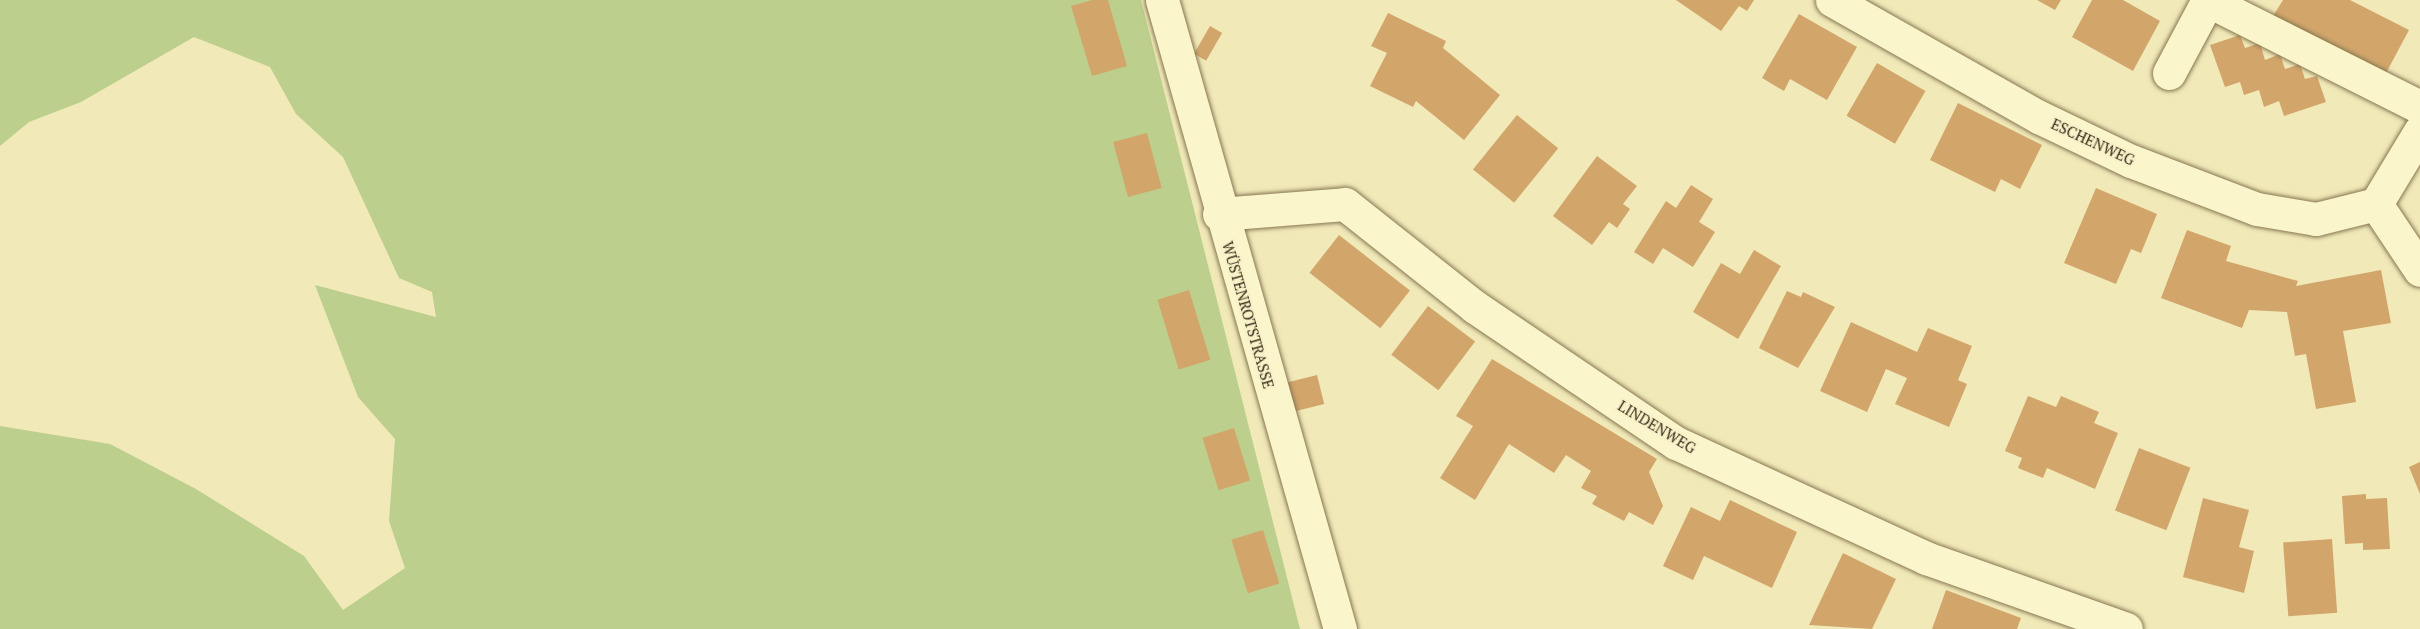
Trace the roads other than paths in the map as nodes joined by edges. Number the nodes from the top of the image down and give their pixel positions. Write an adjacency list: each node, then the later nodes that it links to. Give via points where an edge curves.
1 (1162, 0): 8 (street, WÜSTENROTSTRASSE)
2 (1832, 0): 7 (street, ESCHENWEG, via 2039,117 2131,161 2257,209 2316,219)
3 (2208, 1): 4 (street); 5 (street, via 2370,86)
4 (2169, 73)
5 (2420, 107)
6 (2420, 131): 7 (street)
7 (2376, 204): 9 (street)
8 (1219, 214): 10 (street, WÜSTENROTSTRASSE); 11 (street, LINDENWEG, via 1345,204 1475,308 1676,442 1926,558)
9 (2420, 270)
10 (1340, 629)
11 (2126, 629)

